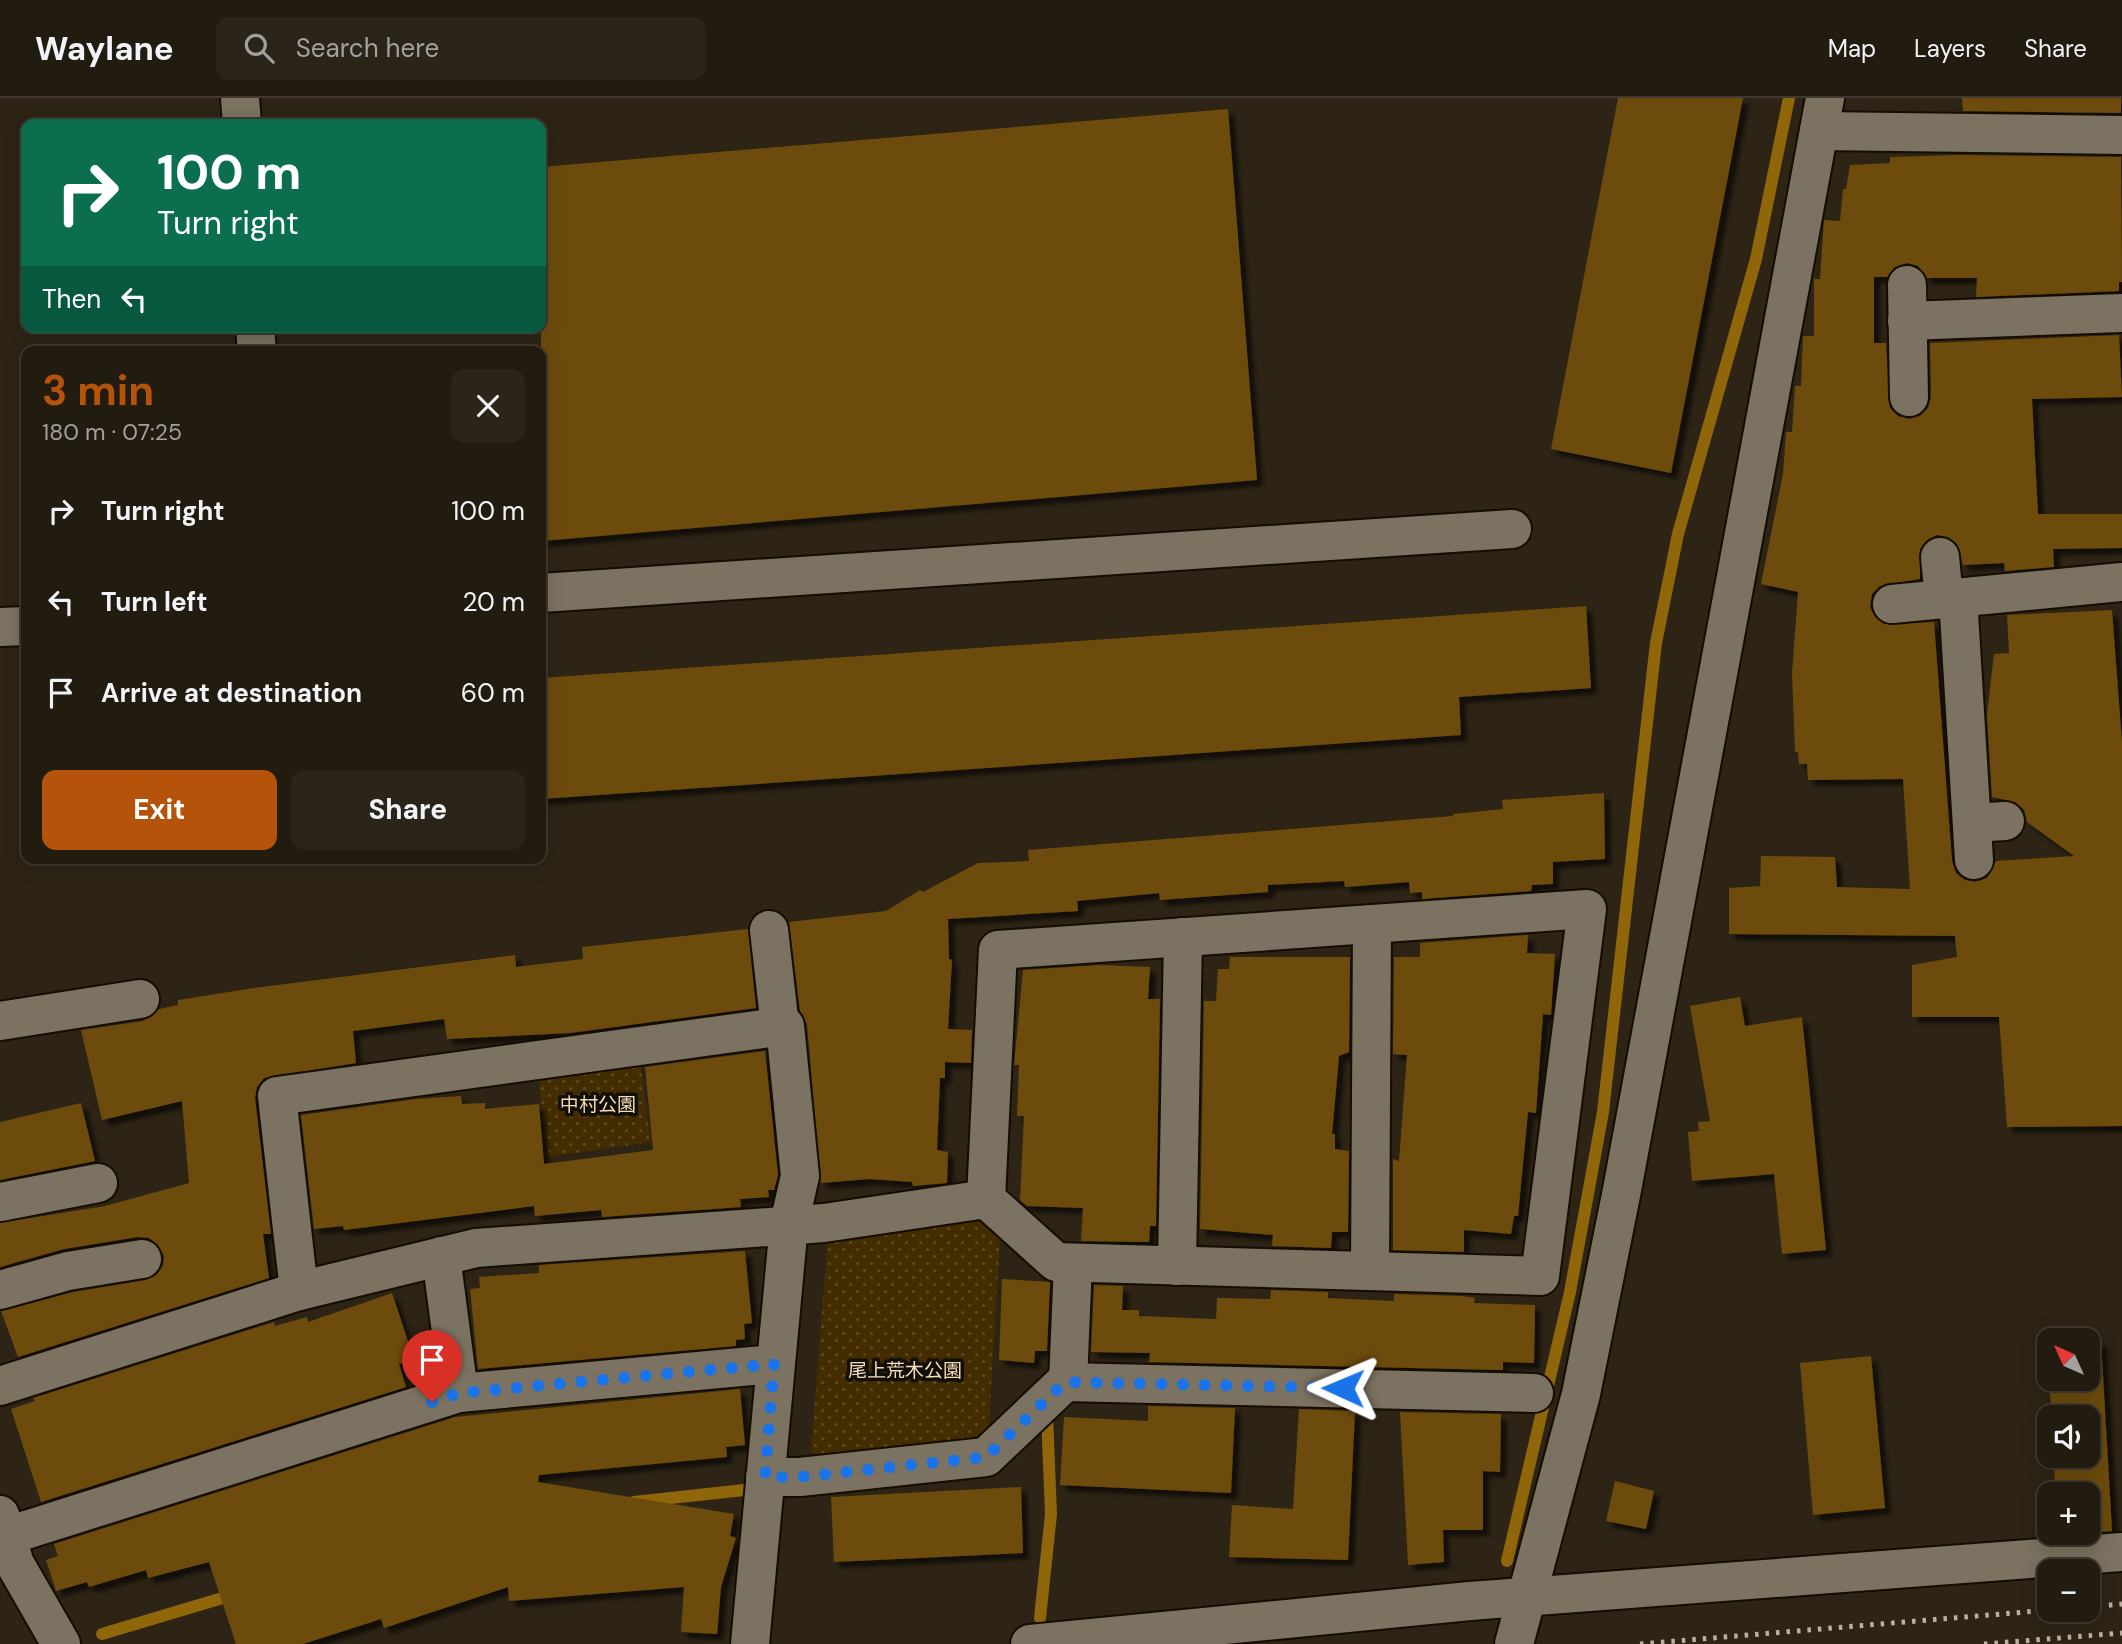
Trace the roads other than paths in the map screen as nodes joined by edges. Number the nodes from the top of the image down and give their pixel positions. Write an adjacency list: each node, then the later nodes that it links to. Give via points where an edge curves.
1 (240, 98): 3 (street)
2 (1822, 115): 4 (street); 41 (street, via 1622,1190 1581,1394)
3 (242, 119)
4 (2122, 135)
5 (2122, 313): 6 (street, via 1907,303)
6 (1909, 397)
7 (1512, 529): 10 (street)
8 (1940, 557): 11 (street)
9 (2122, 582): 11 (street)
10 (546, 593)
11 (1951, 598): 12 (street); 15 (street, via 1989,822)
12 (1892, 604)
13 (21, 626): 14 (street)
14 (0, 627)
15 (1974, 860)
16 (1372, 924): 18 (street); 30 (street); 30 (street, via 1587,909 1540,1276)
17 (769, 930): 21 (street)
18 (1182, 937): 23 (street, via 998,950); 29 (street)
19 (140, 999): 20 (street)
20 (0, 1021)
21 (780, 1027): 25 (street, via 785,1026 800,1176); 32 (street, via 277,1096)
22 (98, 1183): 24 (street)
23 (985, 1199): 25 (street); 28 (street, via 1056,1262)
24 (0, 1202)
25 (789, 1224): 26 (street, via 476,1248); 33 (street)
26 (441, 1256): 32 (street); 36 (street)
27 (142, 1259): 31 (street, via 68,1271)
28 (1073, 1263): 29 (street); 34 (street)
29 (1177, 1266): 30 (street)
30 (1370, 1271)
31 (0, 1290)
32 (299, 1291): 35 (street)
33 (774, 1364): 36 (street); 38 (street)
34 (1069, 1382): 37 (street); 38 (street, via 986,1457)
35 (0, 1385)
36 (459, 1393): 39 (street)
37 (1534, 1393)
38 (765, 1477): 43 (street)
39 (3, 1526): 42 (street, via 15,1564)
40 (2122, 1552): 41 (street)
41 (1529, 1596): 44 (street); 45 (street)
42 (61, 1644)
43 (750, 1644)
44 (1030, 1644)
45 (1514, 1644)

